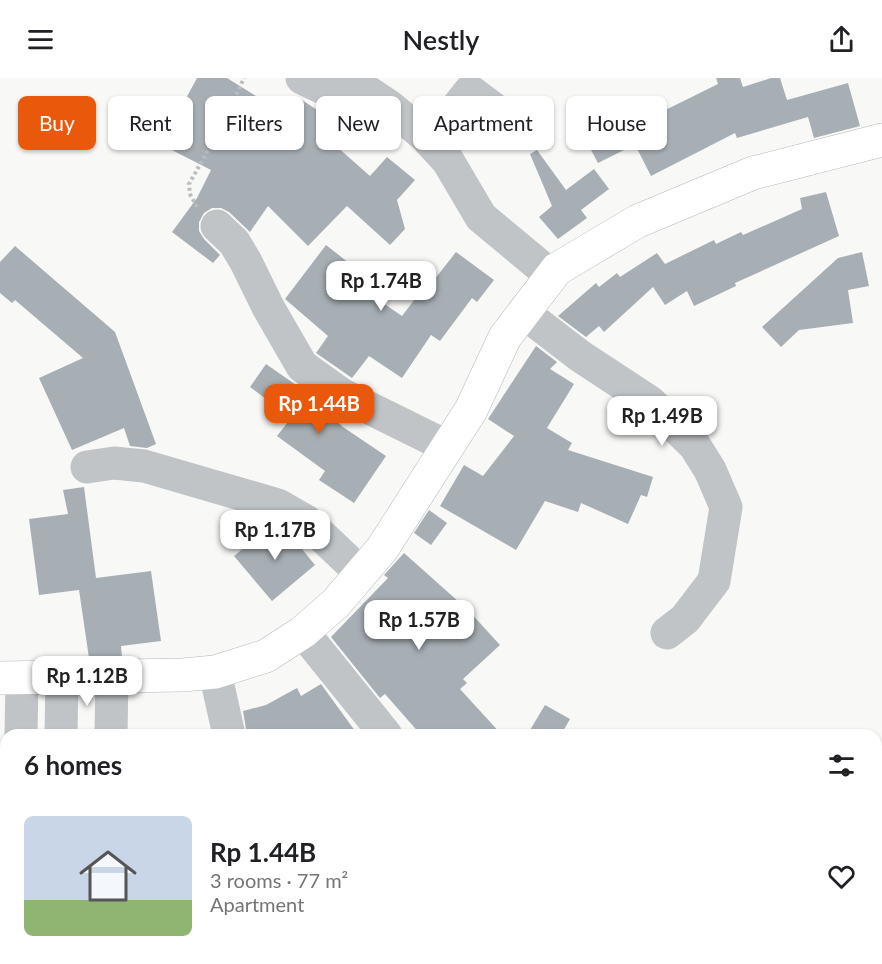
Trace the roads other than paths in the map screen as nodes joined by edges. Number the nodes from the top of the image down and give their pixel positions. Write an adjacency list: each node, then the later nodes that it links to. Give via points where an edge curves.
1 (302, 78): 4 (street, via 325,89 362,88)
2 (464, 84): 3 (street)
3 (479, 96)
4 (413, 127)
5 (882, 140): 8 (highway, via 743,178 638,221 557,269)
6 (438, 150): 8 (street, via 460,177 481,216)
7 (217, 226): 10 (street, via 234,242 302,366 341,394)
8 (552, 276): 9 (highway)
9 (524, 313): 10 (highway, via 505,337 471,410); 14 (street, via 650,402 695,446 710,470 726,507 714,581 684,619)
10 (448, 447): 12 (highway)
11 (87, 467): 12 (street, via 114,463 144,466 278,505 306,521)
12 (362, 573): 13 (highway)
13 (303, 632): 15 (highway, via 266,656); 23 (street)
14 (667, 633)
15 (215, 672): 18 (highway); 22 (street)
16 (11, 678): 17 (highway); 19 (street)
17 (62, 678): 18 (highway); 20 (street)
18 (112, 678): 21 (street)
19 (14, 729)
20 (61, 729)
21 (111, 729)
22 (228, 729)
23 (381, 729)

